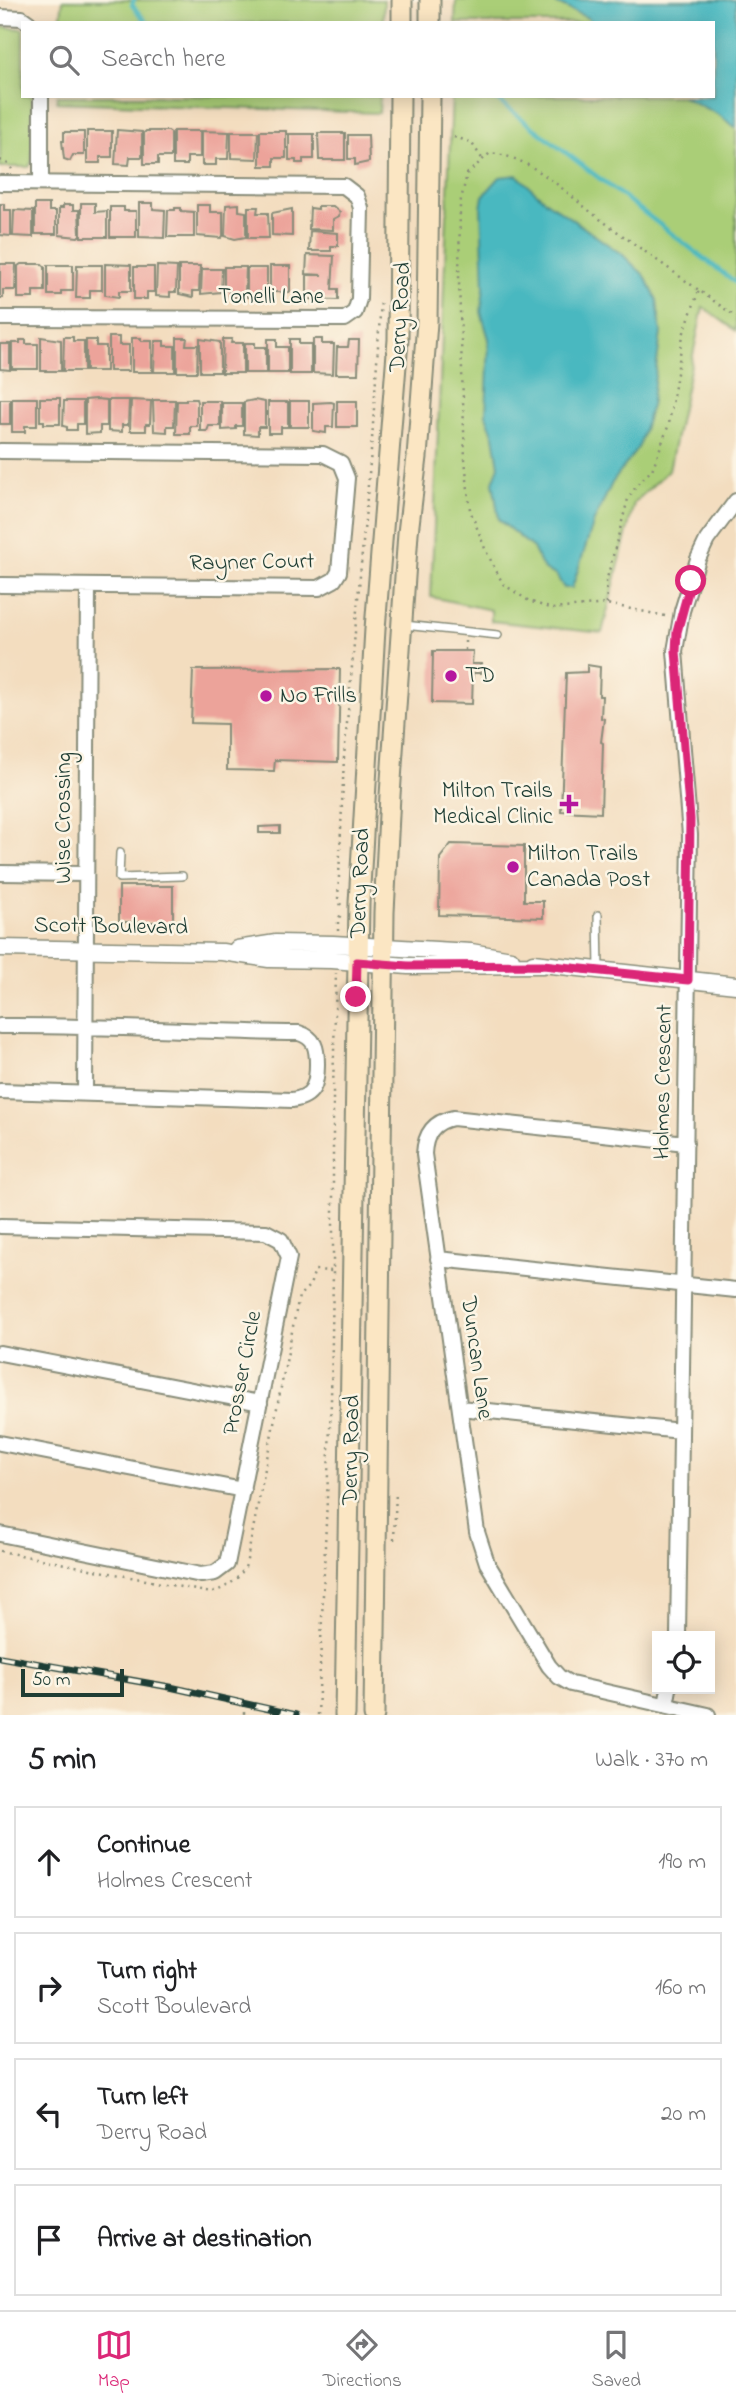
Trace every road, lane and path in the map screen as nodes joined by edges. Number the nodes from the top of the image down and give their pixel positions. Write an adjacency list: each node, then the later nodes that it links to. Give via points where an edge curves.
1 (402, 0): 5 (main road)
2 (430, 0): 6 (main road)
3 (0, 17): 4 (street)
4 (26, 21)
5 (402, 21)
6 (430, 21)
7 (41, 98): 15 (street)
8 (400, 98): 36 (main road, Derry Road, via 398,340 375,629)
9 (430, 98): 26 (main road, Derry Road, via 427,322)
10 (454, 137): 12 (path, via 471,142)
11 (0, 160): 13 (path)
12 (483, 160): 16 (path, via 490,153 510,155 534,169); 24 (path, via 467,174 460,204 459,282 470,510 503,584 552,609)
13 (12, 169)
14 (0, 183): 15 (street, Tonelli Lane)
15 (41, 183): 19 (street, Tonelli Lane, via 344,186 357,196 361,208 357,306 350,317 341,320)
16 (699, 290): 18 (path); 24 (path, via 682,335 669,424 652,470 628,499 606,582)
17 (381, 295): 33 (path, via 345,744 338,900 344,909)
18 (736, 317)
19 (0, 318)
20 (0, 451): 23 (street, Rayner Court, via 323,454 334,457 345,470 339,572 328,585)
21 (736, 502): 39 (street, Holmes Crescent, via 698,559 677,632 690,819)
22 (0, 585): 23 (street, Rayner Court)
23 (88, 586): 30 (street, Wise Crossing)
24 (607, 604): 25 (path)
25 (665, 616)
26 (402, 625): 27 (lane); 37 (main road, Derry Road)
27 (498, 635)
28 (120, 853): 31 (lane, via 119,878)
29 (0, 873): 30 (street)
30 (86, 873): 35 (street, Wise Crossing)
31 (182, 876)
32 (598, 915): 38 (lane)
33 (338, 920)
34 (0, 948): 35 (street, Scott Boulevard)
35 (86, 949): 36 (street, Scott Boulevard, via 222,952 276,943); 42 (street, Wise Crossing)
36 (357, 954): 37 (street, Scott Boulevard); 64 (main road, Derry Road)
37 (383, 956): 38 (street, Scott Boulevard, via 480,967 543,965); 65 (main road, Derry Road)
38 (599, 970): 39 (street, Scott Boulevard)
39 (688, 980): 40 (street, Scott Boulevard); 46 (street, Holmes Crescent)
40 (736, 985)
41 (336, 986): 50 (path)
42 (86, 1025): 43 (street); 45 (street, Wise Crossing); 45 (street, via 299,1033 310,1038 317,1051 317,1083 307,1096 292,1100)
43 (0, 1026)
44 (0, 1091): 45 (street)
45 (85, 1093)
46 (685, 1143): 48 (street, Duncan Lane, via 466,1118 444,1120 429,1131 424,1154); 51 (street, Holmes Crescent)
47 (0, 1226): 54 (street, Prosser Circle, via 275,1235 289,1256)
48 (438, 1259): 51 (street); 55 (street, Duncan Lane)
49 (316, 1270): 50 (path)
50 (333, 1271): 63 (path)
51 (684, 1285): 52 (street); 56 (street, Holmes Crescent)
52 (736, 1290)
53 (0, 1353): 54 (street)
54 (260, 1403): 58 (street, Prosser Circle)
55 (460, 1408): 56 (street); 62 (street, Duncan Lane, via 483,1554 552,1669 571,1684)
56 (681, 1431): 60 (street, Holmes Crescent)
57 (0, 1443): 58 (street)
58 (243, 1490): 59 (street, Prosser Circle, via 230,1558 208,1575)
59 (0, 1534)
60 (678, 1631)
61 (668, 1694): 62 (street)
62 (666, 1706): 66 (street, Duncan Lane)
63 (318, 1715)
64 (345, 1715)
65 (374, 1715)
66 (708, 1715)

